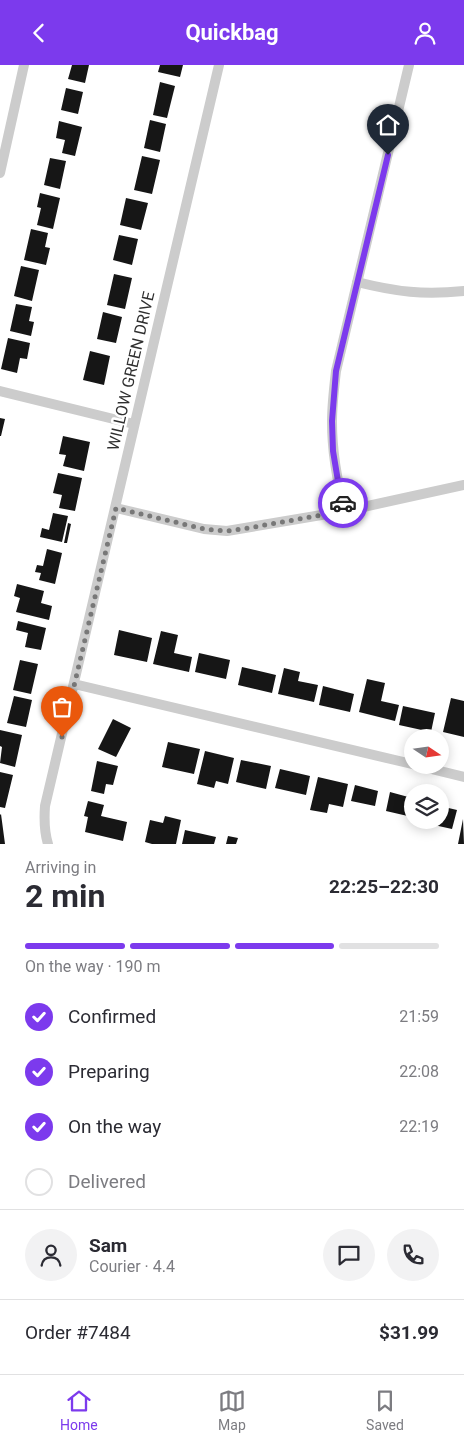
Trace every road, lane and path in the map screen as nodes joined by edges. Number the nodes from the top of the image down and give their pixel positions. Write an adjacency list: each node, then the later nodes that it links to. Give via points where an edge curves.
1 (24, 65): 4 (street)
2 (218, 65): 8 (street, WILLOW GREEN DRIVE)
3 (410, 65): 5 (street)
4 (0, 173)
5 (358, 282): 6 (street, via 414,293); 11 (street, via 336,371 332,415 333,451)
6 (464, 291)
7 (0, 391): 8 (street)
8 (134, 423): 10 (street, WILLOW GREEN DRIVE)
9 (464, 485): 11 (street)
10 (116, 508): 11 (street, via 204,529 227,531); 12 (street, WILLOW GREEN DRIVE)
11 (345, 511)
12 (74, 685): 13 (street); 16 (street, WILLOW GREEN DRIVE, via 45,806)
13 (404, 763)
14 (449, 773): 15 (street)
15 (464, 777)
16 (48, 844)

